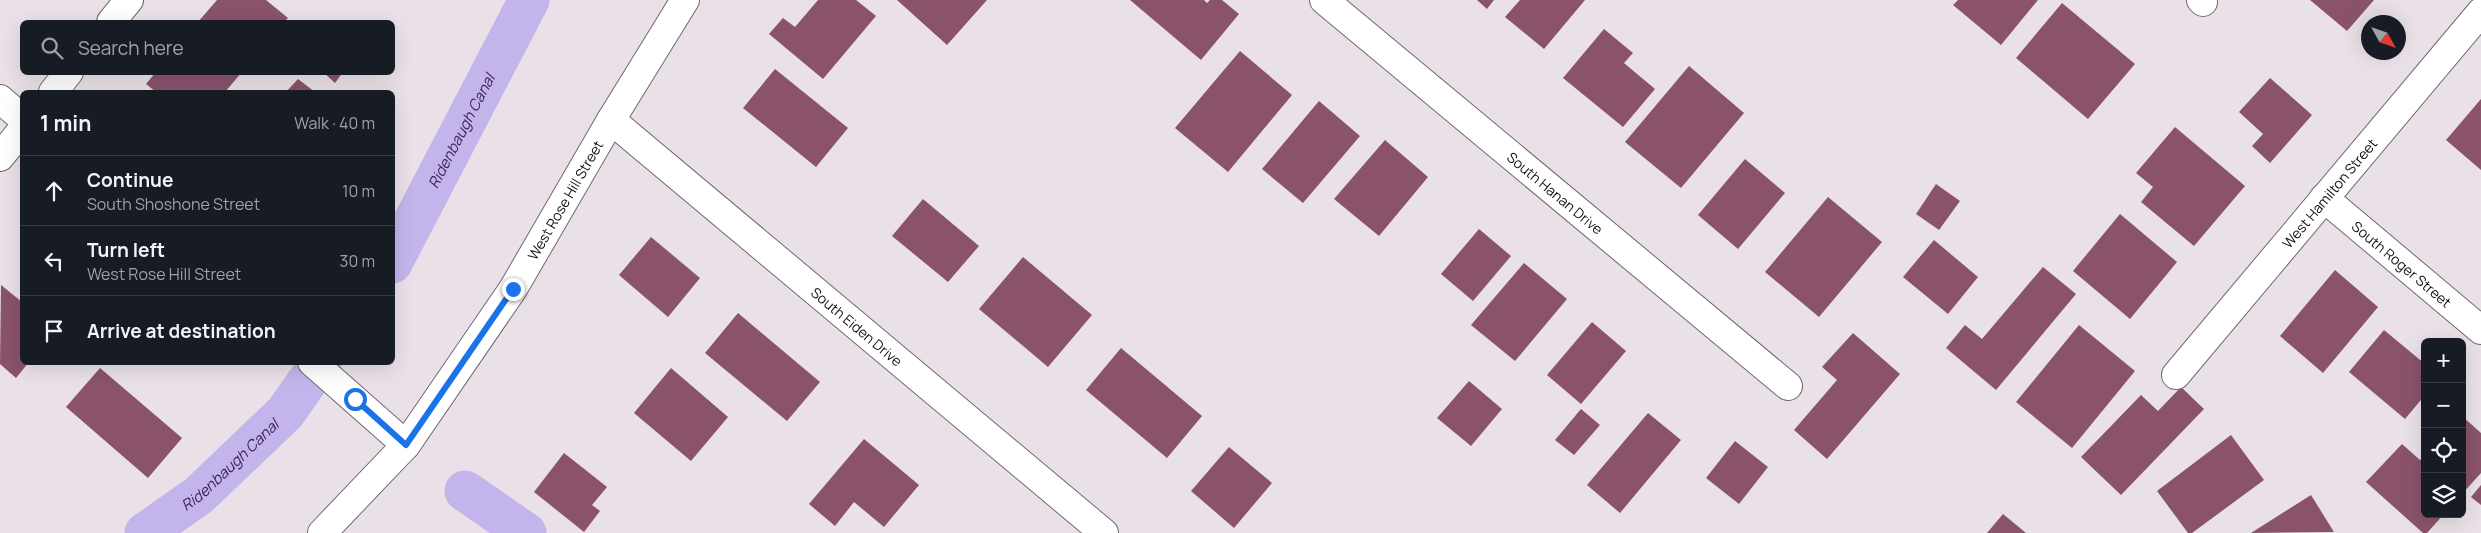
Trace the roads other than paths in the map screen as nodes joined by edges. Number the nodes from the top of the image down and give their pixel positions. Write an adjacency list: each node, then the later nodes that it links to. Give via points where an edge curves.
1 (129, 0): 5 (street)
2 (685, 0): 10 (street, West Rose Hill Street)
3 (1324, 0): 17 (street, South Hanan Drive)
4 (2481, 12): 13 (street, West Hamilton Street)
5 (113, 20)
6 (67, 75): 7 (street)
7 (55, 90)
8 (0, 99): 9 (street)
9 (20, 116)
10 (611, 120): 18 (street, West Rose Hill Street, via 513,289); 20 (street, South Eiden Drive)
11 (20, 132): 12 (street)
12 (0, 156)
13 (2324, 198): 14 (street, South Roger Street); 16 (street, West Hamilton Street)
14 (2481, 330)
15 (315, 365): 18 (street)
16 (2176, 375)
17 (1788, 386)
18 (406, 445): 19 (street, West Rose Hill Street)
19 (322, 533)
20 (1104, 533)

